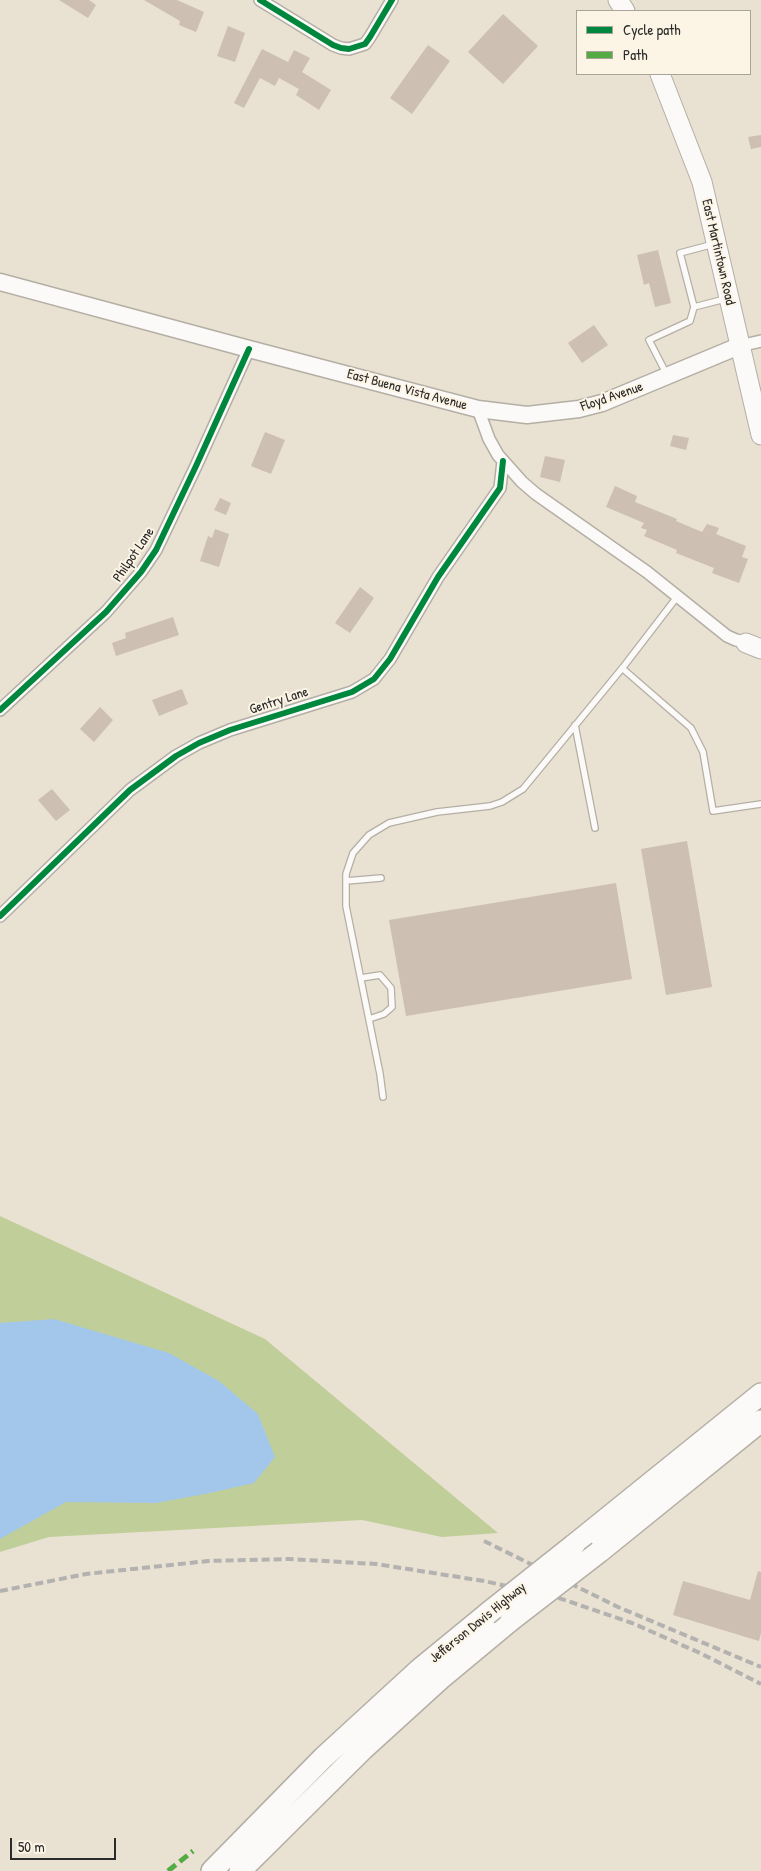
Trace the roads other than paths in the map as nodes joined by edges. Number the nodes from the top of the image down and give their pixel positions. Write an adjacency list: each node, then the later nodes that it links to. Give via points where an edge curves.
1 (260, 0): 2 (street, via 333,45 349,49 365,44)
2 (392, 0)
3 (660, 75): 4 (main road, East Martintown Road, via 702,182)
4 (716, 244): 6 (main road, East Martintown Road); 7 (lane, via 680,254)
5 (0, 282): 10 (main road, East Buena Vista Avenue)
6 (728, 299): 7 (lane); 9 (main road, East Martintown Road)
7 (694, 307): 11 (lane, via 690,321 649,340)
8 (761, 341): 9 (street)
9 (739, 346): 11 (main road, Floyd Avenue); 13 (main road, East Martintown Road)
10 (249, 349): 12 (main road, East Buena Vista Avenue); 18 (street, Philpot Lane, via 156,550 141,572 106,612)
11 (668, 376): 12 (main road, Floyd Avenue, via 602,403 571,411 527,415)
12 (478, 408): 14 (street, East Buena Vista Avenue, via 489,439)
13 (761, 436)
14 (503, 461): 15 (street, East Buena Vista Avenue, via 536,494); 24 (street, Gentry Lane, via 500,488 438,578 390,660 374,679 352,692 230,730 176,756 130,790)
15 (677, 597): 16 (street, East Buena Vista Avenue, via 727,636); 17 (lane)
16 (756, 644)
17 (622, 668): 19 (lane); 20 (lane, via 691,728 703,752 713,811)
18 (0, 710)
19 (575, 725): 21 (lane); 23 (lane, via 532,780 513,796 490,806 437,812 389,823 374,831 353,853)
20 (761, 804)
21 (595, 828)
22 (381, 878): 23 (lane)
23 (346, 880): 25 (lane, via 346,906)
24 (0, 916)
25 (361, 978): 26 (lane); 26 (lane, via 380,975 391,988 392,1007 384,1014)
26 (369, 1019): 27 (lane)
27 (383, 1097)
28 (761, 1379): 31 (highway, via 728,1406)
29 (761, 1394): 31 (highway, Jefferson Davis Highway)
30 (761, 1421): 33 (highway, Jefferson Davis Highway, bridge, via 440,1679 363,1749)
31 (661, 1474): 32 (highway, Jefferson Davis Highway, bridge, via 420,1669 324,1757)
32 (212, 1871)
33 (240, 1871)

